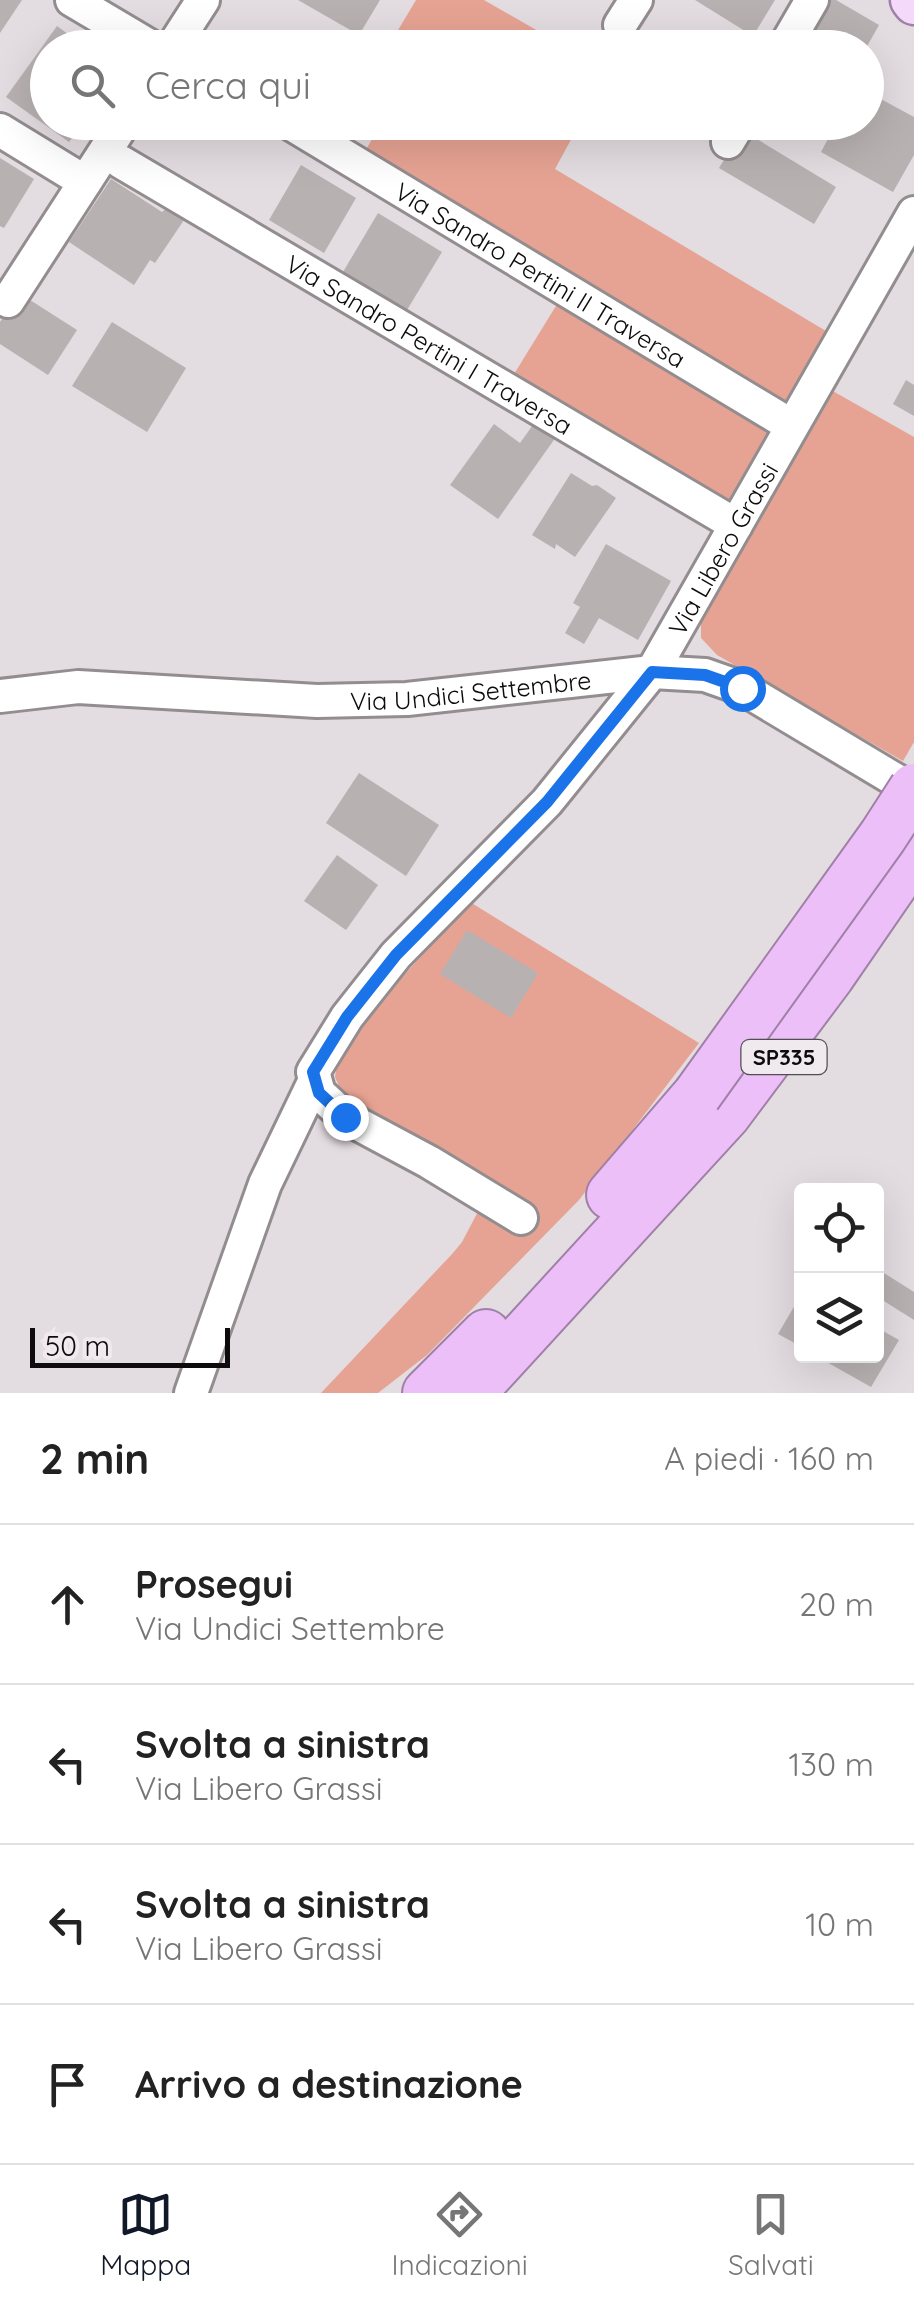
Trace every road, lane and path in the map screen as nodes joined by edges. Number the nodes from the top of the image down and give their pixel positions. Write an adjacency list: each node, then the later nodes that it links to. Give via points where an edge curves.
1 (72, 0): 4 (street)
2 (203, 0): 5 (street)
3 (812, 0): 6 (street)
4 (123, 30)
5 (184, 30)
6 (794, 30)
7 (0, 130): 11 (street)
8 (112, 140): 11 (street)
9 (318, 140): 14 (street, Via Sandro Pertini II Traversa)
10 (120, 162): 15 (street, Via Sandro Pertini I Traversa)
11 (85, 182): 13 (street)
12 (914, 212): 14 (street, Via Libero Grassi)
13 (8, 301)
14 (792, 426): 15 (street, Via Libero Grassi)
15 (736, 525): 16 (street, Via Libero Grassi)
16 (652, 672): 17 (street, Via Undici Settembre, via 407,698 317,701 78,687); 18 (street, Via Undici Settembre, via 705,675 742,688); 21 (street, Via Libero Grassi, via 547,802 396,955 347,1017 313,1072)
17 (0, 696)
18 (914, 789): 22 (highway, SP335, bridge)
19 (914, 854): 22 (highway, SP335, via 830,976)
20 (914, 891): 23 (highway, SP335, via 902,898 684,1181)
21 (315, 1080): 24 (street, via 319,1093 345,1117); 27 (street, Via Libero Grassi, via 265,1184)
22 (712, 1105): 23 (highway, SP335); 26 (highway, SP335)
23 (641, 1209): 25 (highway, SP335)
24 (521, 1218)
25 (536, 1325): 30 (highway, SP335); 31 (highway, via 523,1372)
26 (479, 1342): 28 (highway); 29 (highway, SP335)
27 (192, 1393)
28 (397, 1393)
29 (428, 1393)
30 (471, 1393)
31 (504, 1393)

